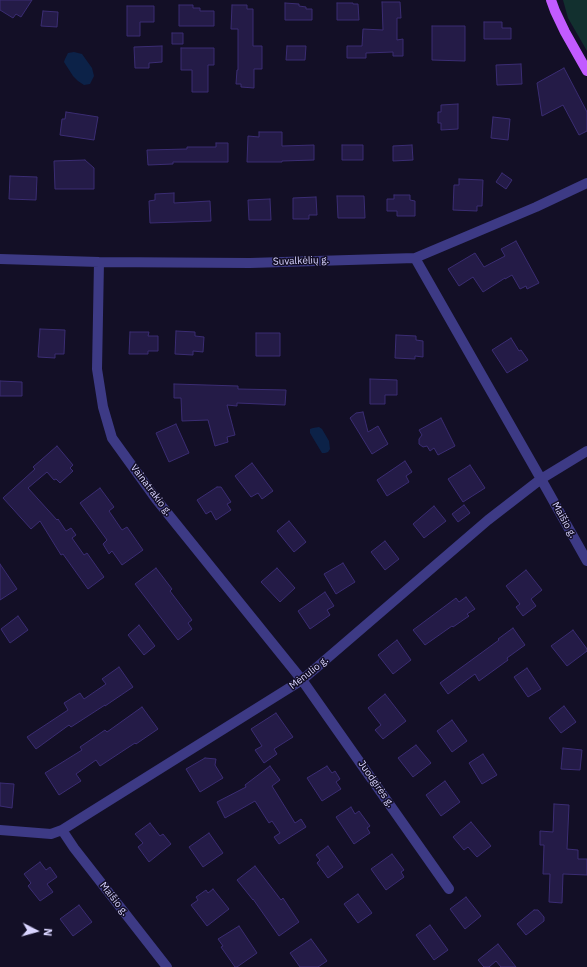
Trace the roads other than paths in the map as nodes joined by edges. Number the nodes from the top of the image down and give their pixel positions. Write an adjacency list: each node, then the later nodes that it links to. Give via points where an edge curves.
1 (551, 0): 2 (main road)
2 (587, 71)
3 (587, 183): 5 (street, Suvalkėlių g.)
4 (0, 258): 6 (street, Suvalkėlių g.)
5 (415, 258): 6 (street, Suvalkėlių g., via 250,263); 8 (street, Maišio g.)
6 (100, 262): 10 (street, Vainatrakio g., via 97,369 103,407 112,438 156,500)
7 (587, 451): 8 (street, Mėnulio g.)
8 (541, 479): 9 (street, Maišio g.); 10 (street, Mėnulio g., via 488,520)
9 (587, 561)
10 (302, 680): 12 (street, Mėnulio g.); 13 (street, Juodgirės g.)
11 (0, 830): 12 (street, Mėnulio g., via 51,834)
12 (62, 830): 14 (street, Maišio g.)
13 (449, 888)
14 (167, 967)

